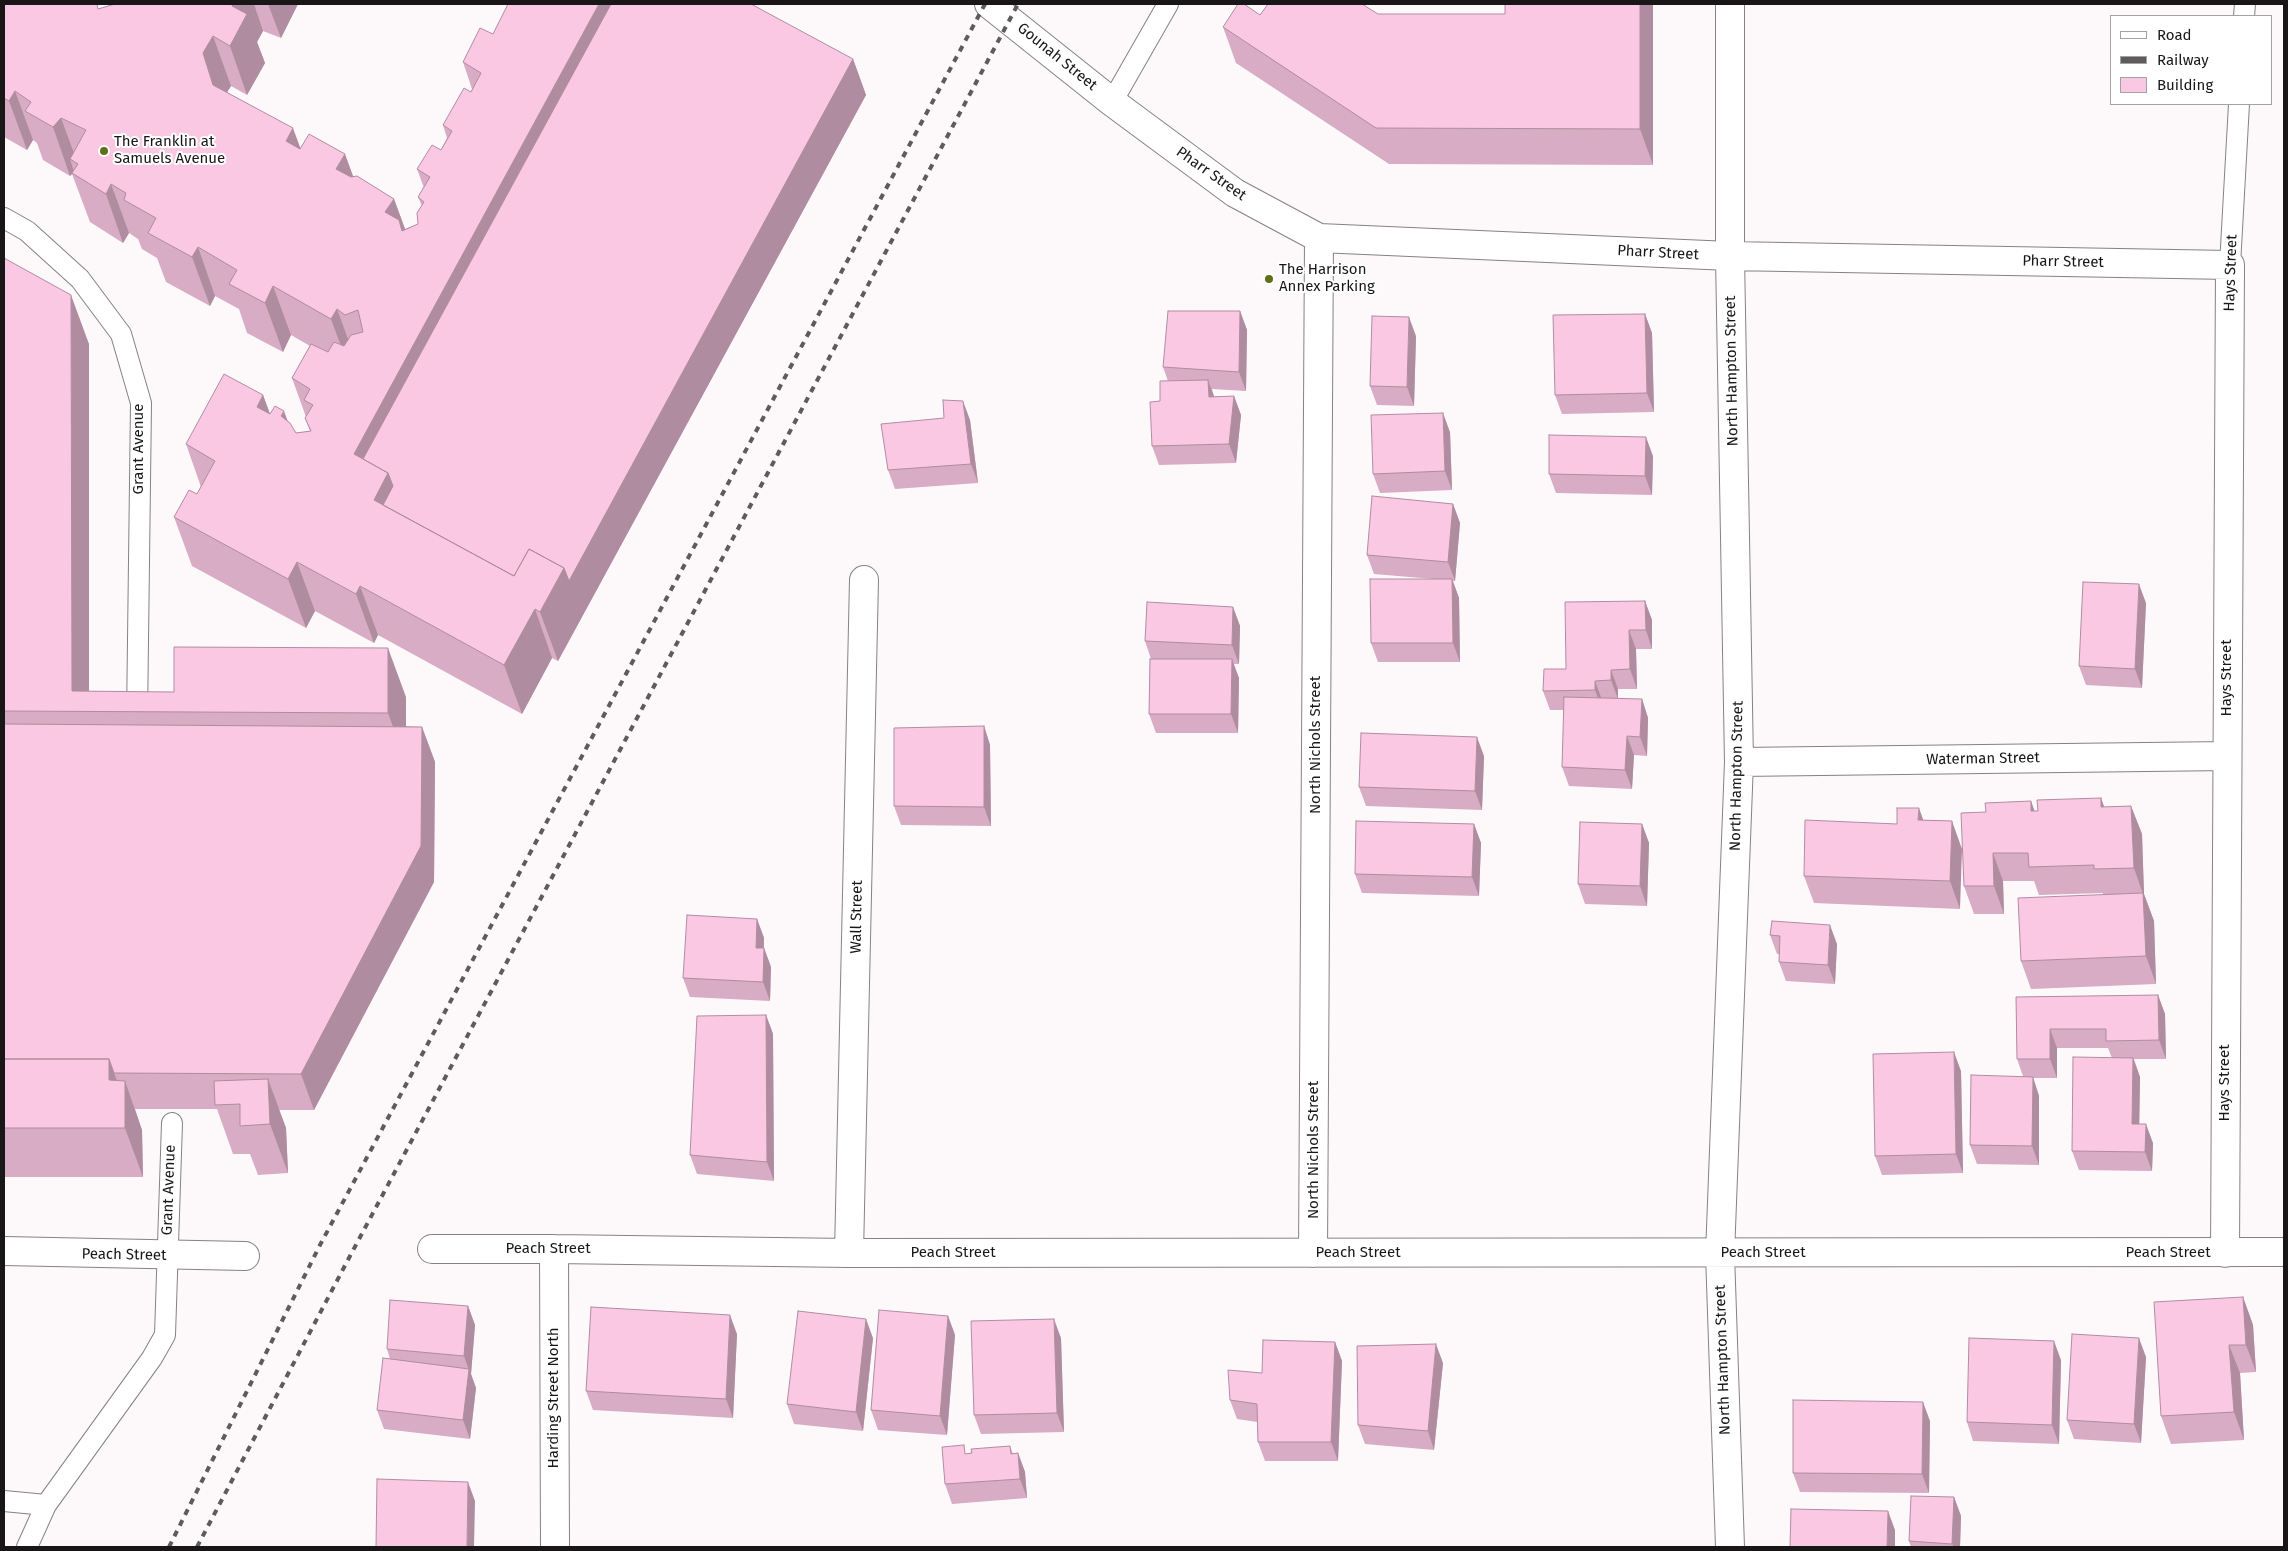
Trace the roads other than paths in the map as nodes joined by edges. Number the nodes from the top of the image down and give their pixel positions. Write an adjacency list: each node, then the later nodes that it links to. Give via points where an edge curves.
1 (989, 4): 5 (street, Gounah Street)
2 (1168, 4): 5 (lane)
3 (1730, 4): 8 (street, North Hampton Street)
4 (2239, 105): 9 (lane, Hays Street)
5 (1118, 107): 7 (street, Pharr Street, via 1235,193)
6 (4, 218): 11 (lane, Grant Avenue, via 28,231 80,279 121,334 141,403)
7 (1319, 238): 8 (street, Pharr Street); 20 (street, North Nichols Street)
8 (1730, 256): 9 (street, Pharr Street); 13 (street, North Hampton Street)
9 (2230, 265): 12 (street, Hays Street)
10 (864, 580): 19 (street, Wall Street)
11 (137, 733)
12 (2226, 756): 13 (street, Waterman Street); 21 (street, Hays Street)
13 (1739, 762): 22 (street, North Hampton Street)
14 (172, 1123): 23 (lane, Grant Avenue)
15 (432, 1249): 16 (street, Peach Street)
16 (554, 1249): 19 (street, Peach Street); 28 (street, Harding Street North)
17 (4, 1251): 23 (street, Peach Street)
18 (2284, 1252): 21 (street, Peach Street)
19 (849, 1253): 20 (street, Peach Street)
20 (1314, 1253): 22 (street, Peach Street)
21 (2225, 1253): 22 (street, Peach Street)
22 (1720, 1254): 29 (street, North Hampton Street)
23 (167, 1256): 24 (street, Peach Street); 26 (lane, Grant Avenue, via 165,1335 152,1358)
24 (245, 1256)
25 (4, 1501): 26 (lane)
26 (46, 1505): 27 (lane, Grant Avenue)
27 (27, 1547)
28 (555, 1547)
29 (1730, 1547)

